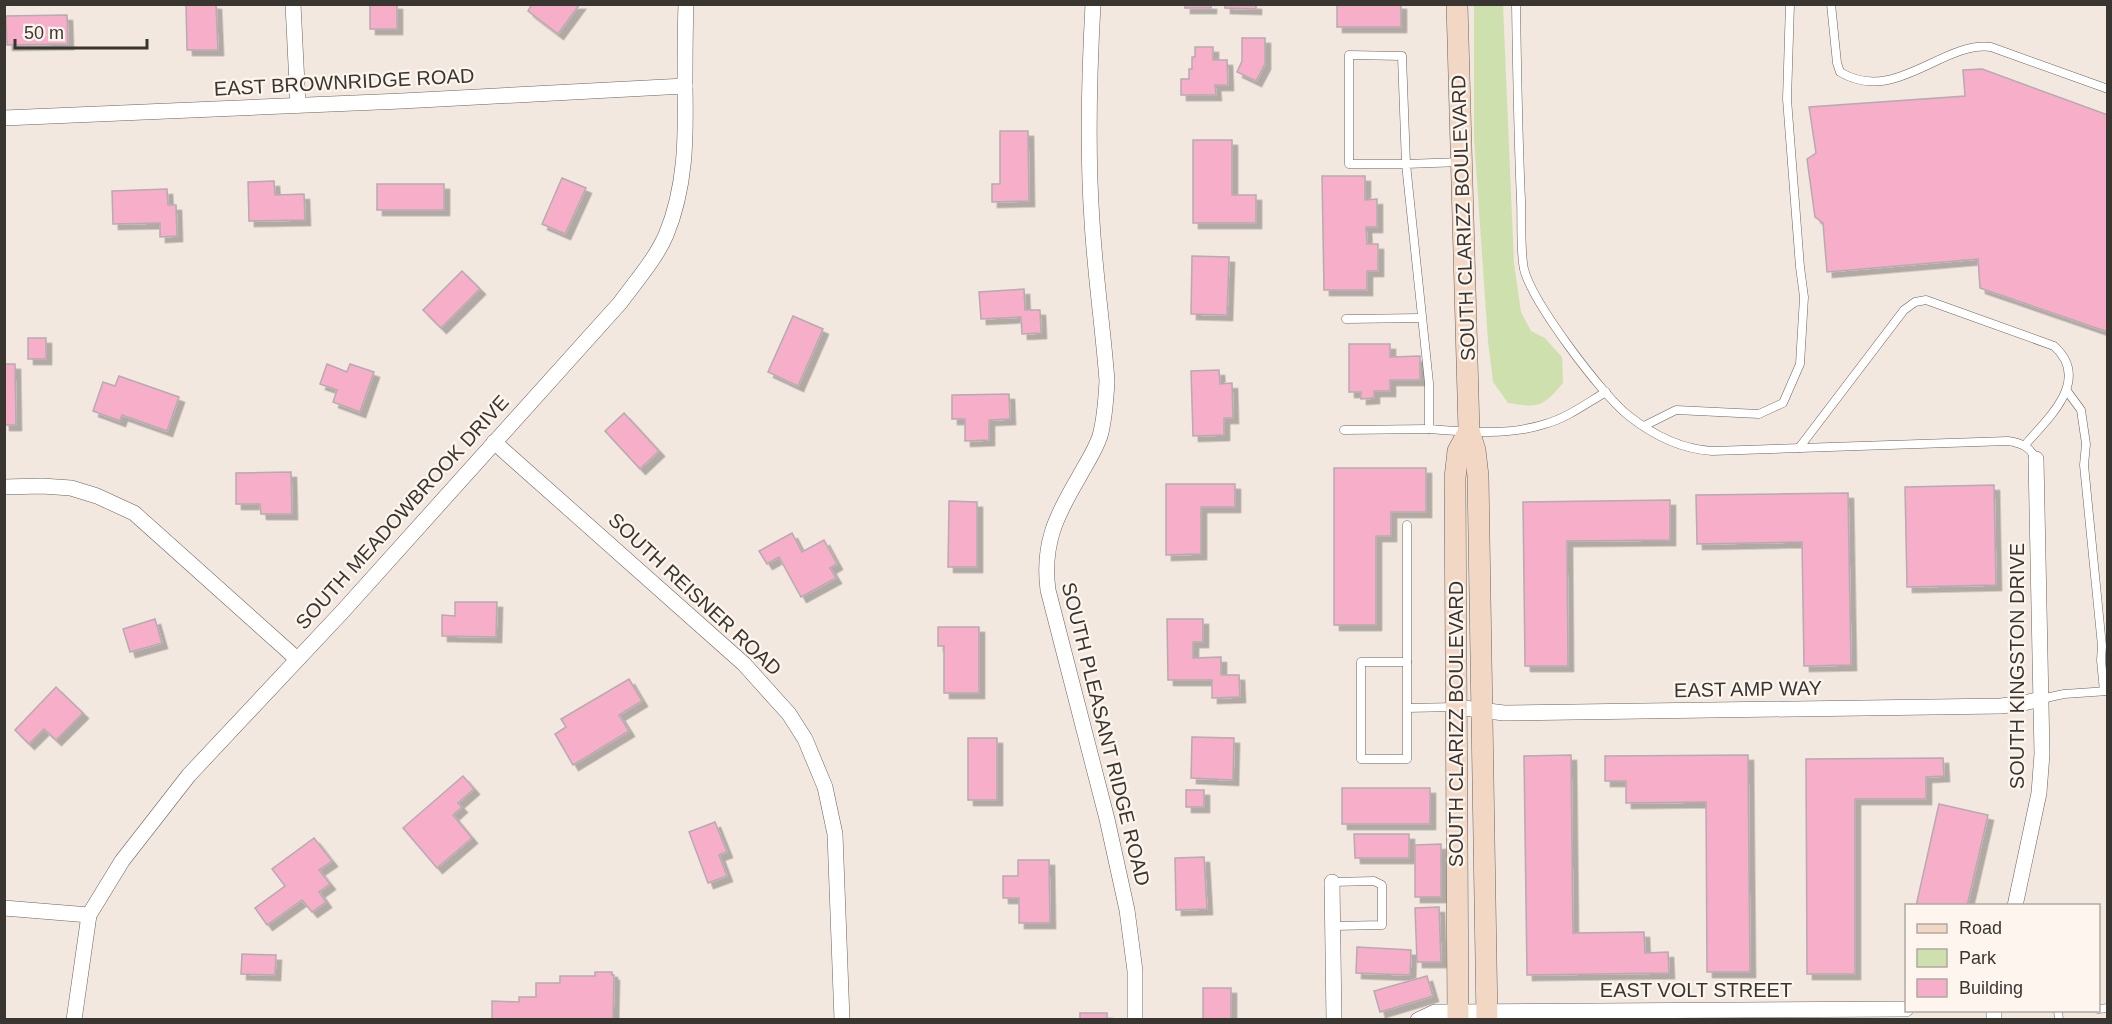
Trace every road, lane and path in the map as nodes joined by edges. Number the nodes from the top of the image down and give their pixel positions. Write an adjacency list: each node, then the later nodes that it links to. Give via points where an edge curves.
1 (293, 4): 10 (street)
2 (686, 4): 8 (street, SOUTH MEADOWBROOK DRIVE)
3 (1093, 4): 47 (street, SOUTH PLEASANT RIDGE ROAD, via 1089,161 1106,400 1100,436 1054,525 1046,556 1046,576 1127,910 1135,971)
4 (1457, 4): 12 (street, SOUTH CLARIZZ BOULEVARD)
5 (1516, 4): 17 (lane, via 1524,268 1534,294)
6 (1790, 4): 18 (lane, via 1787,99 1804,297 1800,364 1783,403 1759,414 1676,410)
7 (1831, 4): 9 (lane, via 1840,72 1852,79 1872,81 1911,74 1978,45)
8 (685, 86): 10 (street, EAST BROWNRIDGE ROAD); 22 (street, SOUTH MEADOWBROOK DRIVE, via 683,175 665,236 620,303)
9 (2108, 89)
10 (298, 105): 11 (street, EAST BROWNRIDGE ROAD)
11 (4, 118)
12 (1462, 162): 13 (lane); 21 (street, SOUTH CLARIZZ BOULEVARD)
13 (1406, 164): 13 (lane, via 1349,164 1349,56 1402,56); 14 (lane)
14 (1421, 318): 15 (lane); 19 (lane, via 1429,383)
15 (1346, 319)
16 (2067, 391): 23 (lane); 24 (lane, via 2068,366 2064,354 2054,346 1926,300 1915,302 1904,310); 30 (lane, via 2081,410 2086,444 2084,465)
17 (1606, 392): 18 (lane); 21 (lane, via 1544,425)
18 (1644, 426): 24 (lane, via 1695,450)
19 (1429, 429): 20 (lane); 21 (lane)
20 (1344, 430)
21 (1469, 431): 32 (street, SOUTH CLARIZZ BOULEVARD, via 1458,451 1455,478); 34 (street, SOUTH CLARIZZ BOULEVARD, via 1478,476)
22 (494, 442): 28 (street, SOUTH MEADOWBROOK DRIVE); 46 (street, SOUTH REISNER ROAD, via 744,664 789,714 805,739 825,787 836,834)
23 (2025, 446): 24 (lane, via 2008,441); 25 (lane)
24 (1798, 448)
25 (2036, 459): 31 (street, SOUTH KINGSTON DRIVE)
26 (4, 487): 28 (street, via 71,488 134,513)
27 (1407, 525): 29 (lane)
28 (297, 660): 38 (street, SOUTH MEADOWBROOK DRIVE, via 189,775 122,861)
29 (1407, 662): 33 (lane); 33 (lane, via 1361,662 1361,759 1407,759)
30 (2106, 691): 31 (lane)
31 (2041, 699): 34 (street, EAST AMP WAY, via 1989,706); 36 (street, SOUTH KINGSTON DRIVE, via 2039,792)
32 (1456, 707): 33 (lane); 34 (street, EAST AMP WAY); 43 (street, SOUTH CLARIZZ BOULEVARD)
33 (1407, 708)
34 (1483, 711): 44 (street, SOUTH CLARIZZ BOULEVARD)
35 (1332, 882): 39 (street); 39 (lane, via 1374,880 1382,885 1382,925)
36 (2016, 904)
37 (4, 908): 38 (street)
38 (89, 915): 45 (street, SOUTH MEADOWBROOK DRIVE)
39 (1333, 926): 48 (street)
40 (1905, 1010): 42 (street, EAST VOLT STREET)
41 (1629, 1015): 42 (street, EAST VOLT STREET); 44 (street, EAST VOLT STREET)
42 (1771, 1015)
43 (1458, 1016): 44 (street, EAST VOLT STREET); 49 (street, EAST VOLT STREET, via 1435,1012)
44 (1486, 1016)
45 (74, 1020)
46 (842, 1020)
47 (1135, 1020)
48 (1335, 1020)
49 (1418, 1020)

